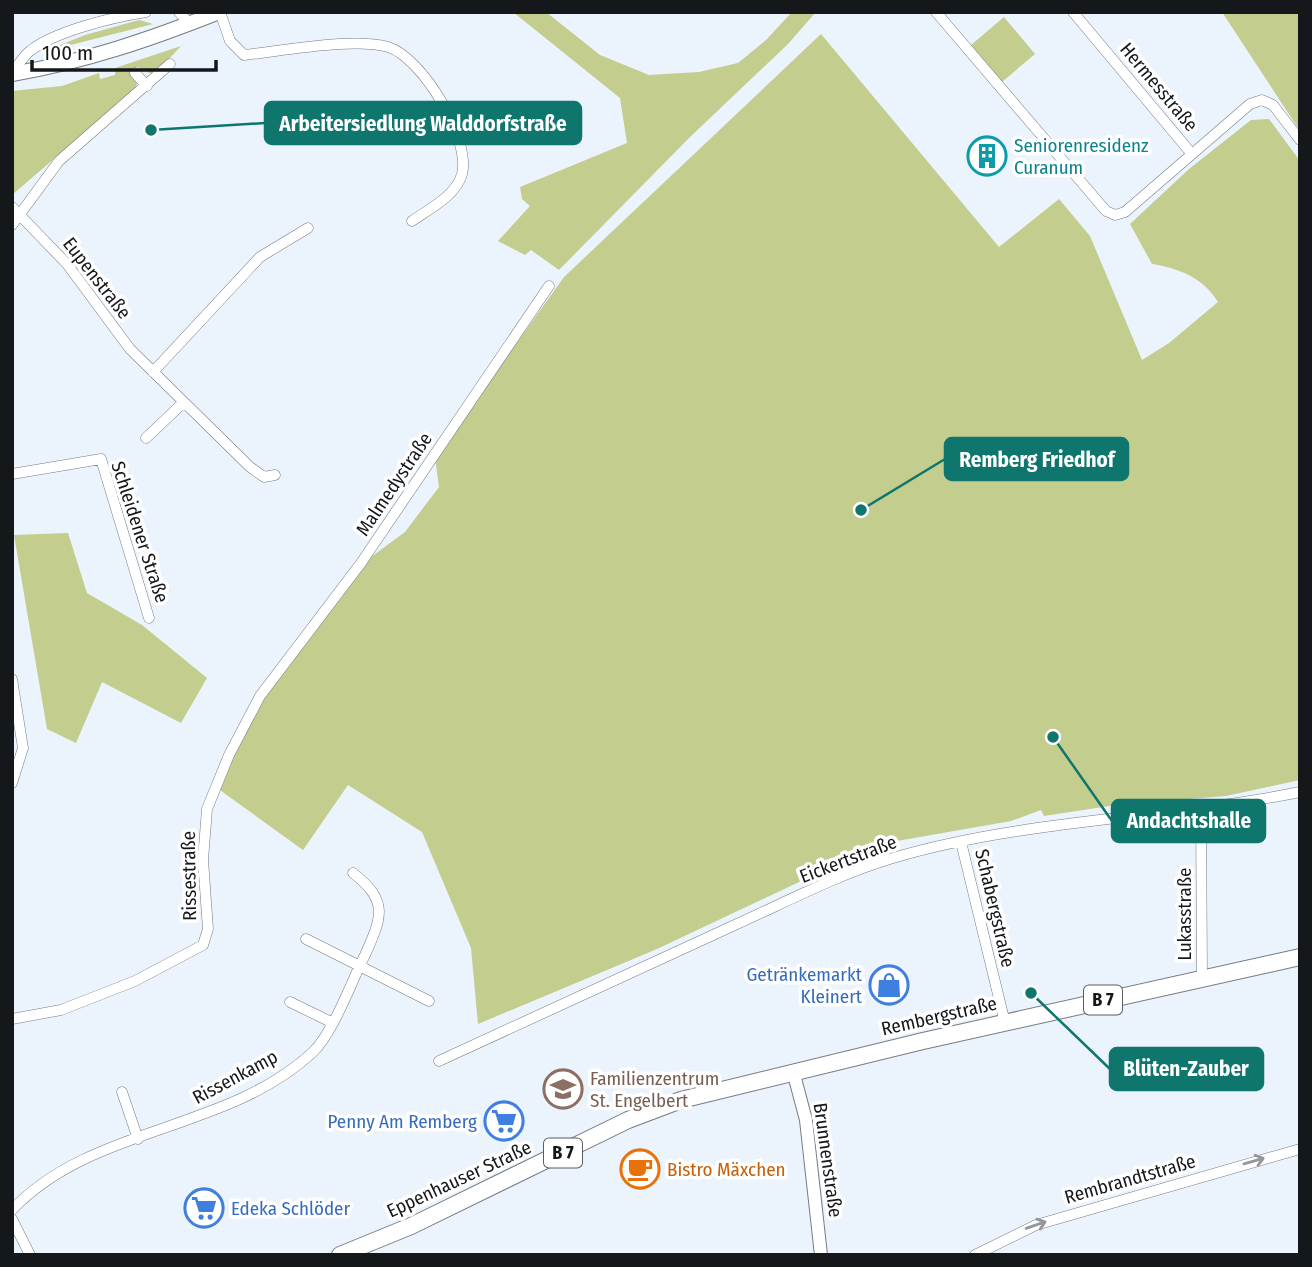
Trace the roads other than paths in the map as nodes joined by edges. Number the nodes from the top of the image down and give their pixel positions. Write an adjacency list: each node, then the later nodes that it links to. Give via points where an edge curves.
1 (146, 12): 8 (street, via 64,34 30,51)
2 (179, 12): 6 (street)
3 (220, 12): 6 (main road); 14 (street, via 230,41 244,55 377,44 407,56 455,130 463,162 453,190)
4 (936, 12): 12 (street, via 1106,211 1115,215 1125,212)
5 (1073, 12): 12 (street, Hermesstraße)
6 (190, 24): 8 (main road, via 60,66)
7 (170, 64): 10 (street)
8 (12, 73)
9 (135, 73): 10 (street)
10 (147, 86): 13 (street, via 60,161)
11 (1300, 140): 12 (street, via 1273,105 1262,100 1250,104)
12 (1191, 153)
13 (16, 211): 15 (street); 18 (street, Eupenstraße, via 67,264 130,349)
14 (412, 221)
15 (12, 225)
16 (308, 228): 18 (street, via 260,257)
17 (549, 286): 25 (street, Malmedystraße, via 361,563)
18 (153, 372): 19 (street, Eupenstraße)
19 (184, 402): 20 (street); 22 (street, Eupenstraße, via 250,467 264,477)
20 (146, 438)
21 (12, 474): 23 (street, Schleidener Straße, via 101,459)
22 (275, 475)
23 (149, 618)
24 (12, 679): 26 (street, via 23,748)
25 (260, 696): 37 (street, Rissestraße, via 208,809 203,860 208,929 203,945 135,981 61,1010)
26 (12, 783)
27 (1300, 792): 28 (street, Eickertstraße)
28 (1201, 808): 29 (street, Eickertstraße); 34 (street, Lukasstraße)
29 (961, 842): 39 (street, Schabergstraße); 40 (street, Eickertstraße, via 892,858 825,885)
30 (353, 873): 33 (street, Rissenkamp, via 380,904 379,925)
31 (306, 939): 33 (street)
32 (1300, 957): 34 (main road, Rembergstraße / B 7)
33 (359, 966): 35 (street); 38 (street, Rissenkamp)
34 (1202, 978): 39 (main road, Rembergstraße / B 7)
35 (429, 1001)
36 (290, 1002): 38 (street)
37 (12, 1019)
38 (331, 1022): 43 (street, Rissenkamp, via 311,1054 276,1077 202,1116)
39 (1005, 1023): 41 (main road, Rembergstraße / B 7)
40 (439, 1062)
41 (793, 1071): 48 (main road, Eppenhauser Straße / B 7, via 705,1092 628,1120 446,1210); 49 (street, Brunnenstraße, via 806,1120)
42 (122, 1093): 43 (street)
43 (138, 1139): 45 (street, Rissenkamp, via 75,1162 30,1191)
44 (1300, 1149): 50 (street, Rembrandtstraße, one-way to 44, via 1036,1224)
45 (12, 1210)
46 (12, 1219): 47 (street)
47 (30, 1255)
48 (340, 1255)
49 (821, 1255)
50 (975, 1255)

